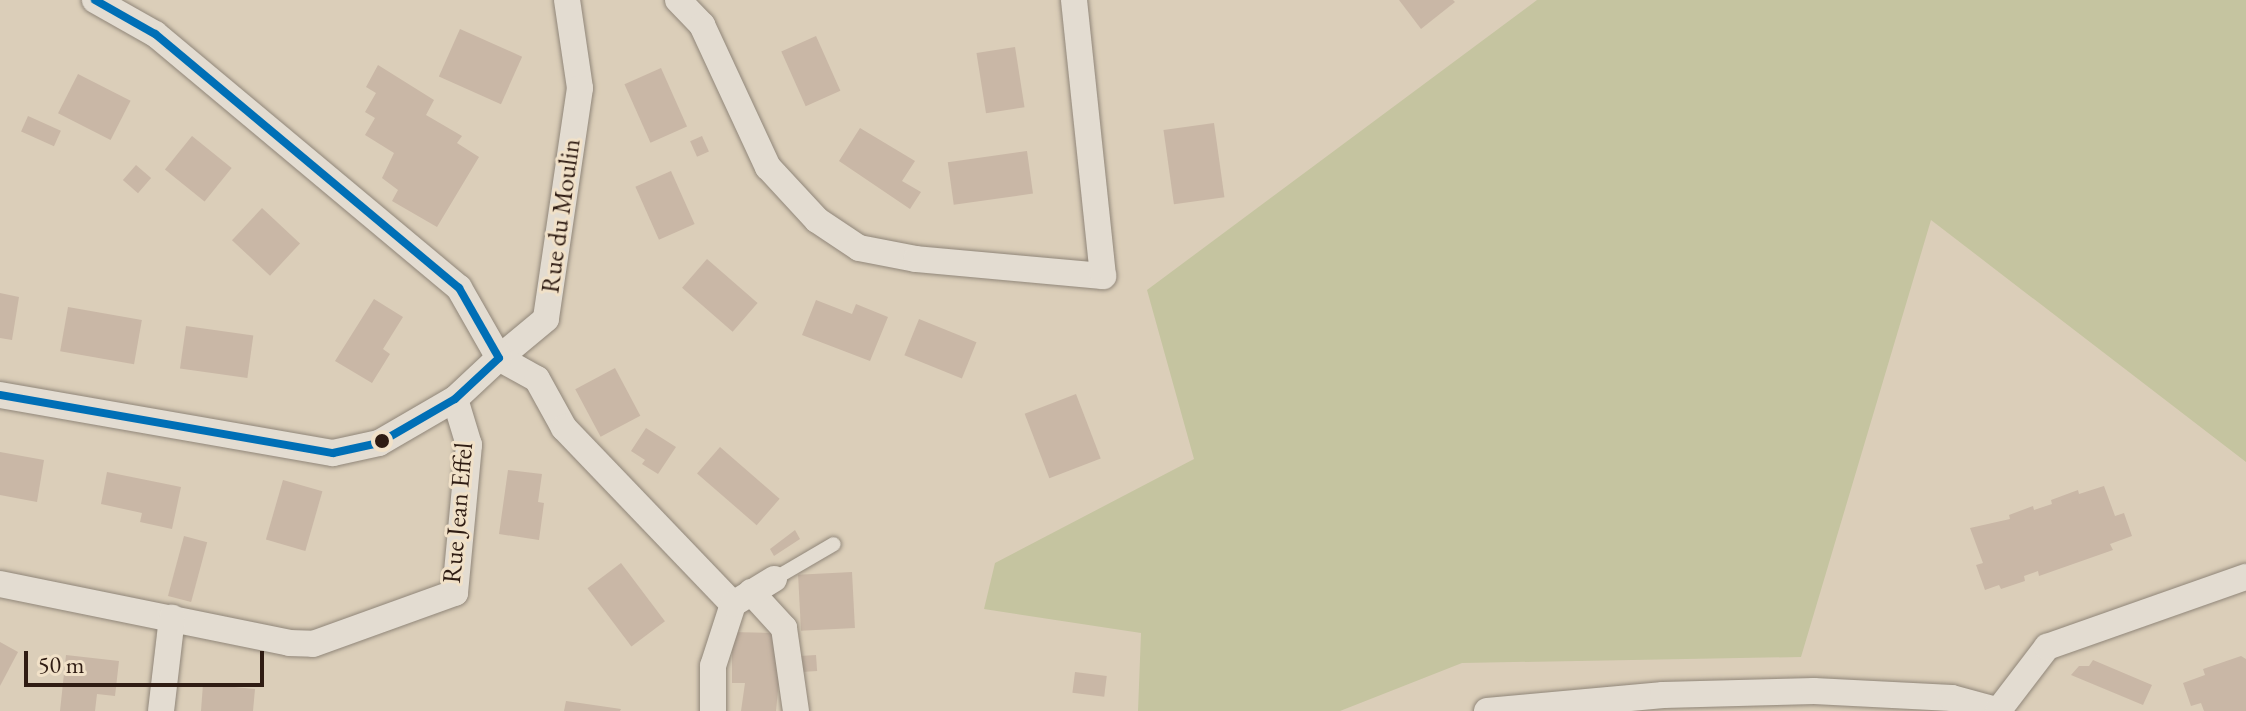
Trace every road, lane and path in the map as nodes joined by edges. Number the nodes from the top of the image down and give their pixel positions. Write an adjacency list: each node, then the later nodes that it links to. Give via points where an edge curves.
1 (95, 0): 5 (street, via 155,34 459,288)
2 (567, 0): 5 (street, Rue du Moulin, via 580,88 546,319)
3 (678, 0): 4 (street, via 702,25 768,167 817,220 859,248 916,259 1103,276)
4 (1074, 0)
5 (499, 358): 7 (street, Rue du Moulin); 12 (street, via 537,379 564,428)
6 (0, 395): 7 (street, Rue du Moulin, via 333,453 379,443)
7 (455, 399): 13 (street, Rue Jean Effel, via 469,445 455,593 313,644)
8 (834, 544): 10 (lane)
9 (2246, 577): 18 (street, via 2047,647)
10 (774, 579): 12 (street)
11 (0, 584): 13 (street, Rue Jean Effel)
12 (742, 598): 15 (street, via 713,666); 16 (street, via 784,628)
13 (172, 618): 14 (street)
14 (161, 711)
15 (713, 711)
16 (796, 711)
17 (1487, 711): 18 (street, via 1663,695 1814,691 1952,698)
18 (1999, 711)

